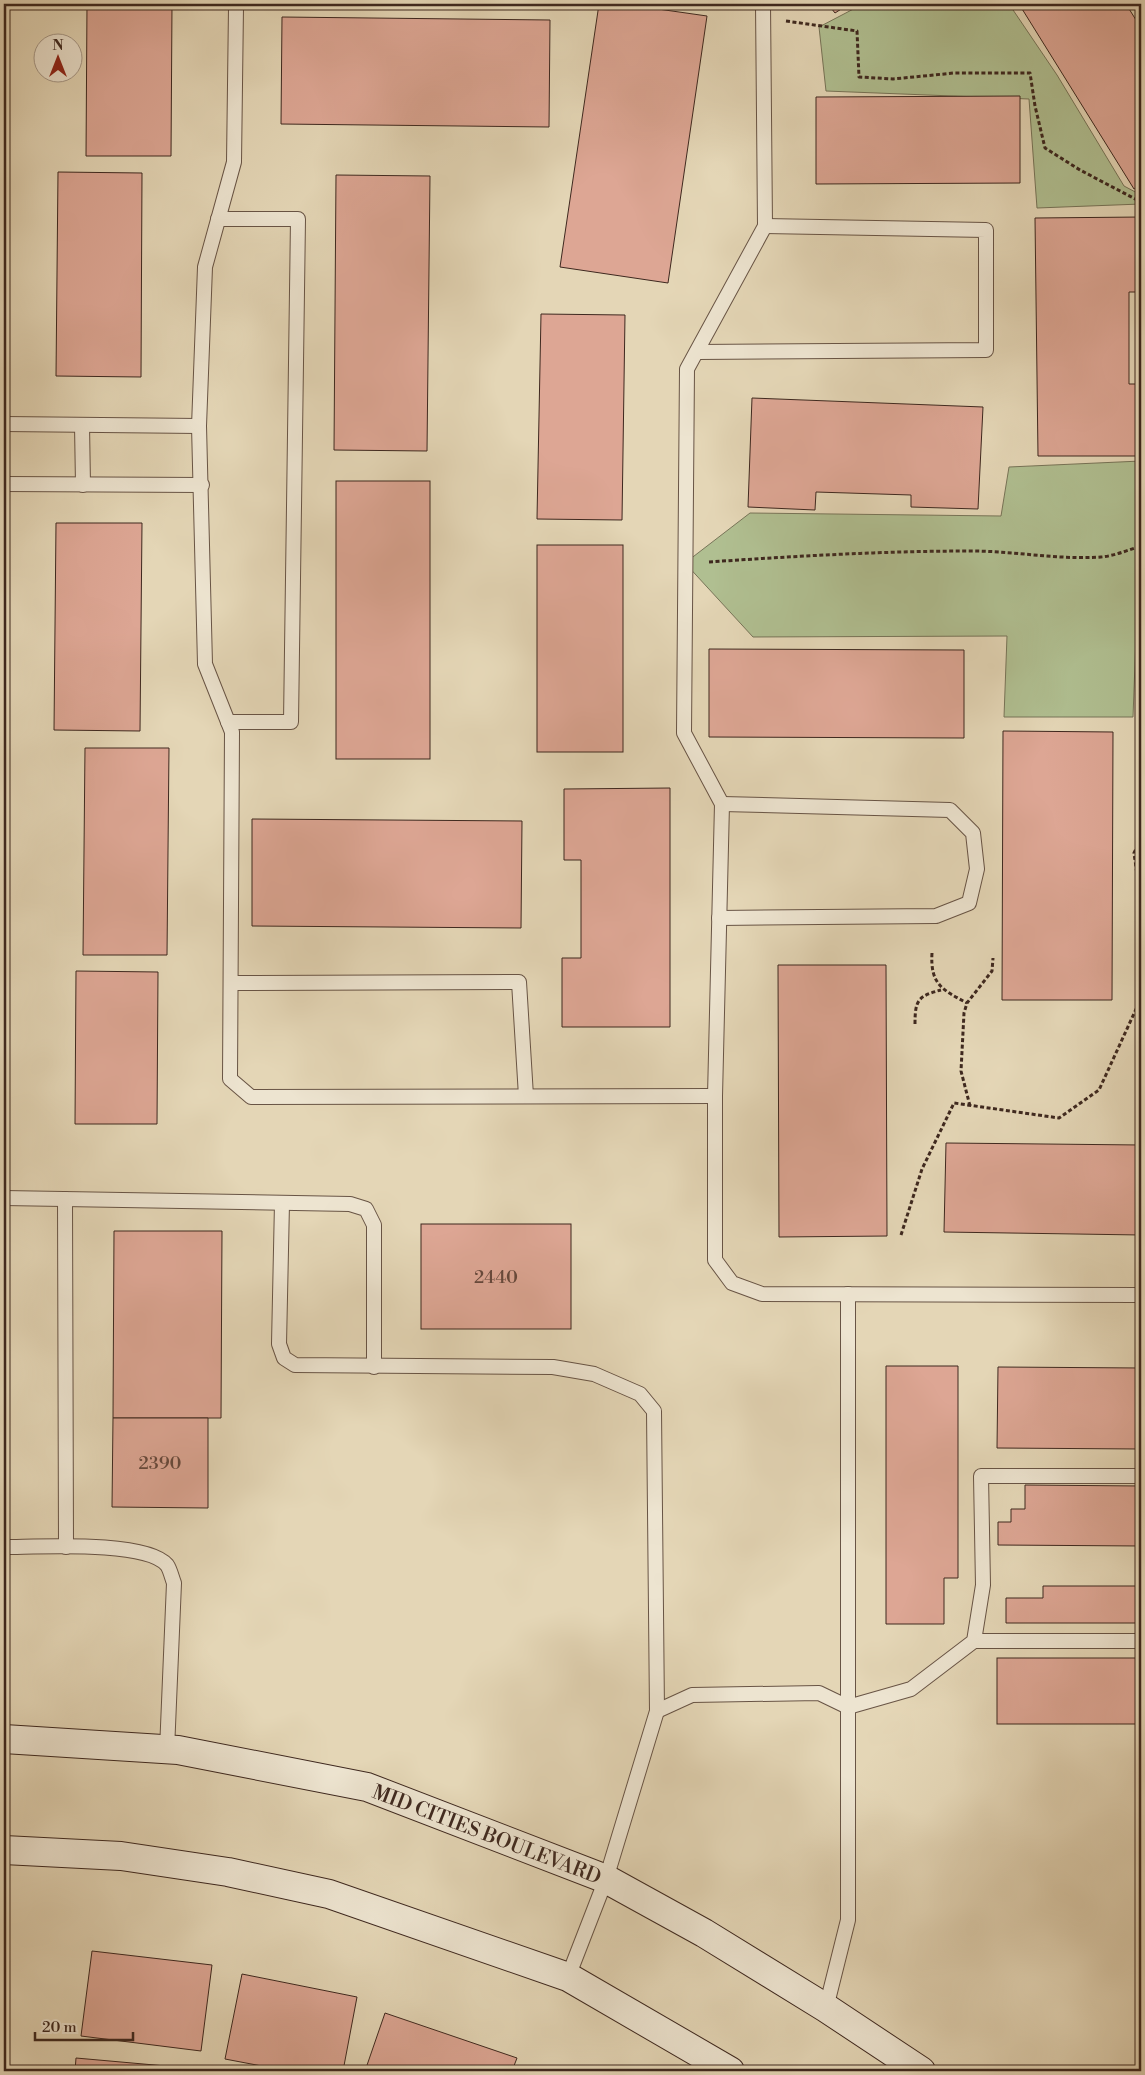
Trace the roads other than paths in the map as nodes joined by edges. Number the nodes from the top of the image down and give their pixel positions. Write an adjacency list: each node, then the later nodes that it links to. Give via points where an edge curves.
1 (238, 4): 3 (lane, via 234,162)
2 (763, 4): 4 (lane)
3 (218, 219): 8 (lane, via 205,267); 12 (lane, via 298,218 291,722)
4 (765, 226): 5 (lane); 5 (lane, via 986,230 986,350)
5 (697, 352): 13 (lane, via 687,369 684,733)
6 (4, 424): 7 (lane)
7 (82, 424): 8 (lane); 10 (lane)
8 (199, 426): 11 (lane)
9 (4, 484): 10 (lane)
10 (83, 484): 11 (lane)
11 (202, 484): 12 (lane, via 205,664)
12 (228, 722): 15 (lane, via 232,732)
13 (722, 804): 14 (lane); 14 (lane, via 950,810 973,833 977,869 969,903 936,916)
14 (719, 918): 17 (lane)
15 (231, 983): 16 (lane, via 230,1079 251,1097); 16 (lane, via 519,982)
16 (526, 1096): 17 (lane)
17 (715, 1096): 21 (lane, via 715,1260 732,1283 762,1294)
18 (4, 1198): 19 (lane)
19 (65, 1199): 20 (lane); 26 (lane)
20 (282, 1202): 23 (lane, via 350,1204 366,1209 374,1225); 23 (lane, via 279,1344 284,1358 295,1365)
21 (848, 1294): 22 (lane); 29 (lane)
22 (1141, 1295)
23 (374, 1367): 30 (lane, via 553,1368 594,1374 640,1394 654,1411)
24 (1141, 1476): 27 (lane, via 981,1476 982,1585)
25 (4, 1547): 26 (lane)
26 (66, 1547): 32 (lane, via 148,1553 167,1565 174,1583)
27 (974, 1641): 28 (lane); 29 (lane, via 911,1689)
28 (1141, 1641)
29 (848, 1707): 30 (lane, via 819,1694 692,1695); 36 (lane, via 848,1920)
30 (657, 1711): 34 (lane)
31 (4, 1739): 32 (main road, MID CITIES BOULEVARD)
32 (167, 1750): 34 (main road, MID CITIES BOULEVARD, via 367,1787)
33 (4, 1850): 35 (main road, via 121,1856 228,1872 329,1894)
34 (606, 1880): 35 (lane); 36 (main road, MID CITIES BOULEVARD, via 704,1933)
35 (568, 1977): 37 (main road)
36 (826, 2008): 38 (main road, MID CITIES BOULEVARD)
37 (730, 2071)
38 (921, 2071)

